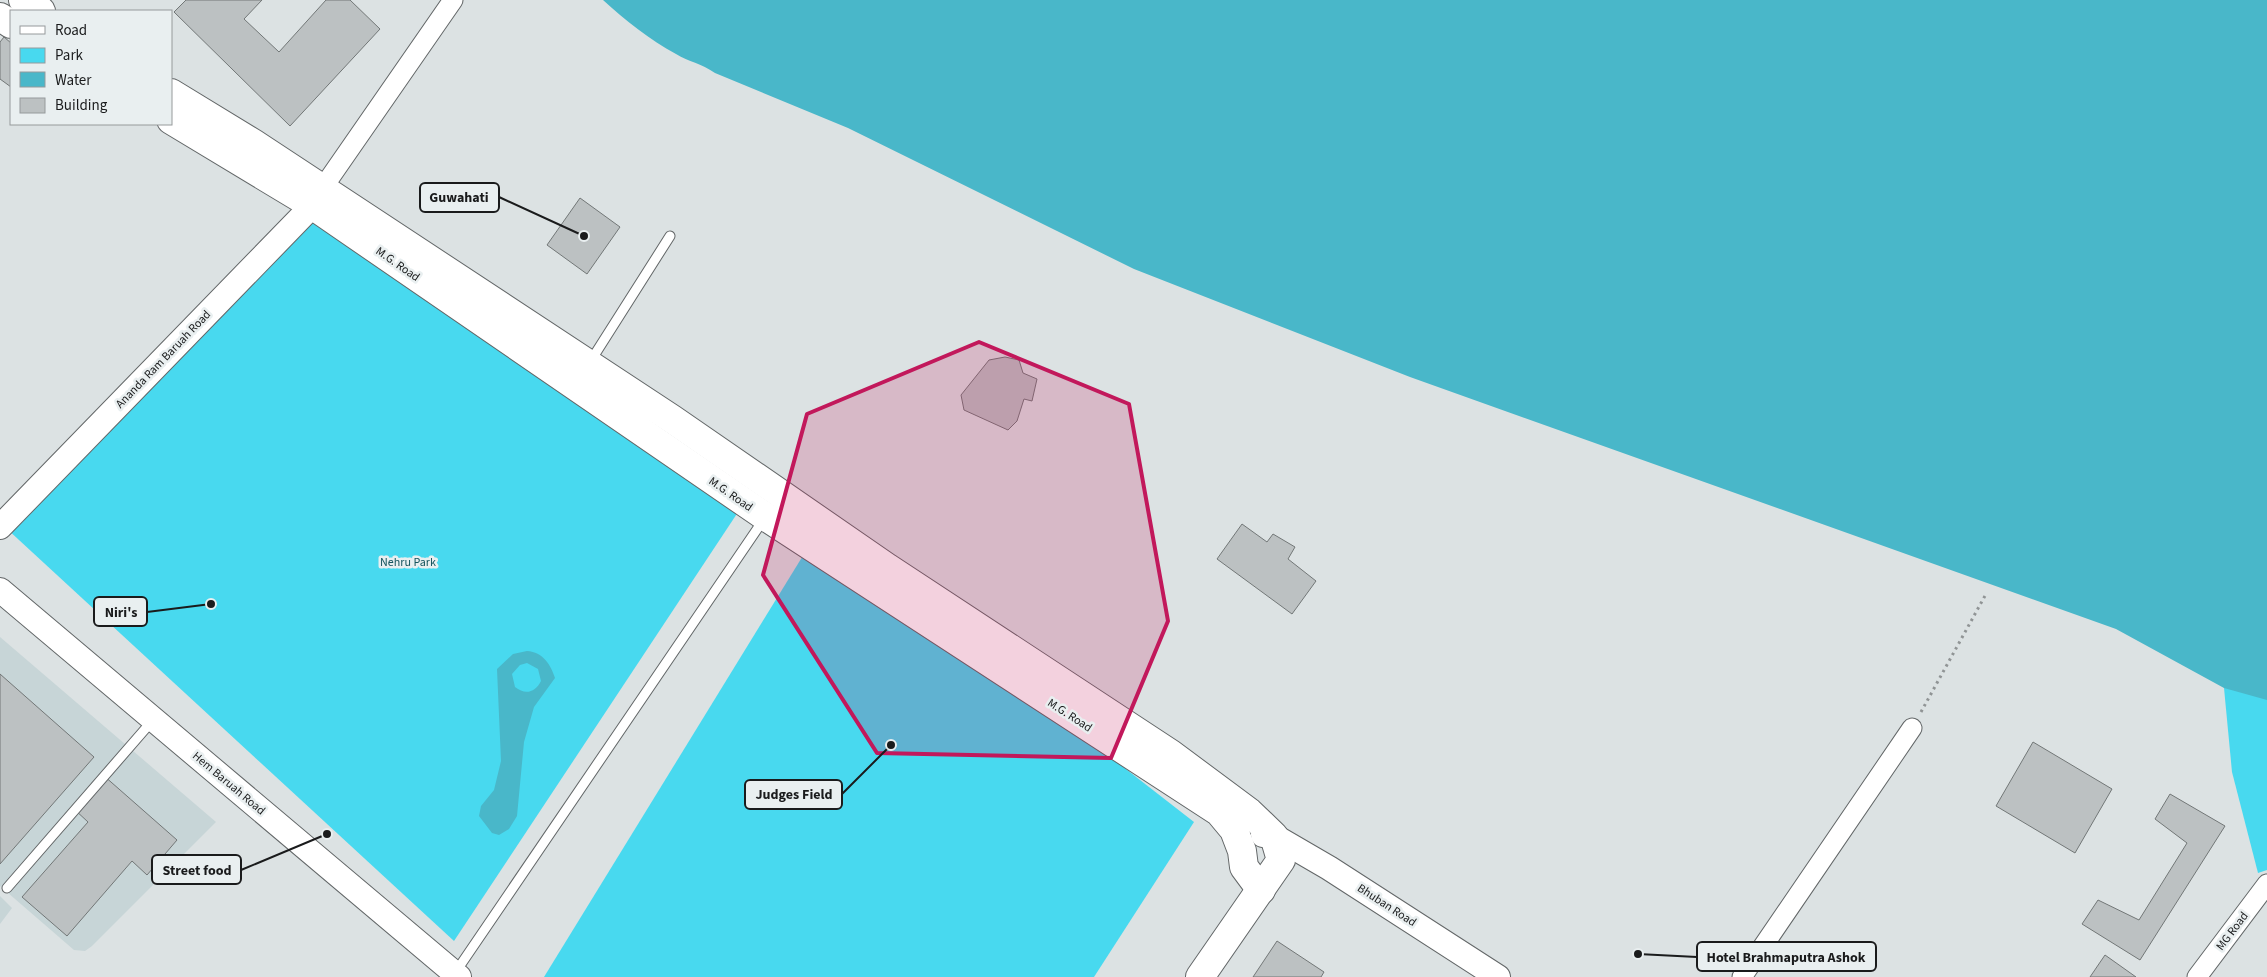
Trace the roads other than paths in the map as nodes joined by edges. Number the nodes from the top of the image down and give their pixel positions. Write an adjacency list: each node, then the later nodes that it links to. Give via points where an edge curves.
1 (23, 0): 4 (main road)
2 (51, 0): 5 (street)
3 (453, 0): 8 (street)
4 (40, 10)
5 (43, 10)
6 (172, 93): 8 (main road)
7 (172, 121): 8 (main road, M.G. Road)
8 (317, 197): 10 (main road); 11 (main road, M.G. Road); 12 (street, Ananda Ram Baruah Road)
9 (670, 236): 10 (lane)
10 (589, 365): 17 (main road, via 888,568 1171,754 1249,812)
11 (766, 518): 16 (main road, M.G. Road, via 1219,812); 21 (lane)
12 (0, 527)
13 (0, 590): 14 (street, Hem Baruah Road)
14 (154, 719): 19 (lane); 21 (street, Hem Baruah Road)
15 (1912, 728): 24 (street)
16 (1234, 830): 17 (street); 20 (main road, M.G. Road, via 1244,867)
17 (1274, 836): 20 (main road, via 1281,860); 23 (street, Bhuban Road)
18 (2267, 884): 25 (street, MG Road)
19 (7, 888)
20 (1261, 890): 22 (main road)
21 (455, 976)
22 (1200, 977)
23 (1498, 977)
24 (1742, 977)
25 (2198, 977)

